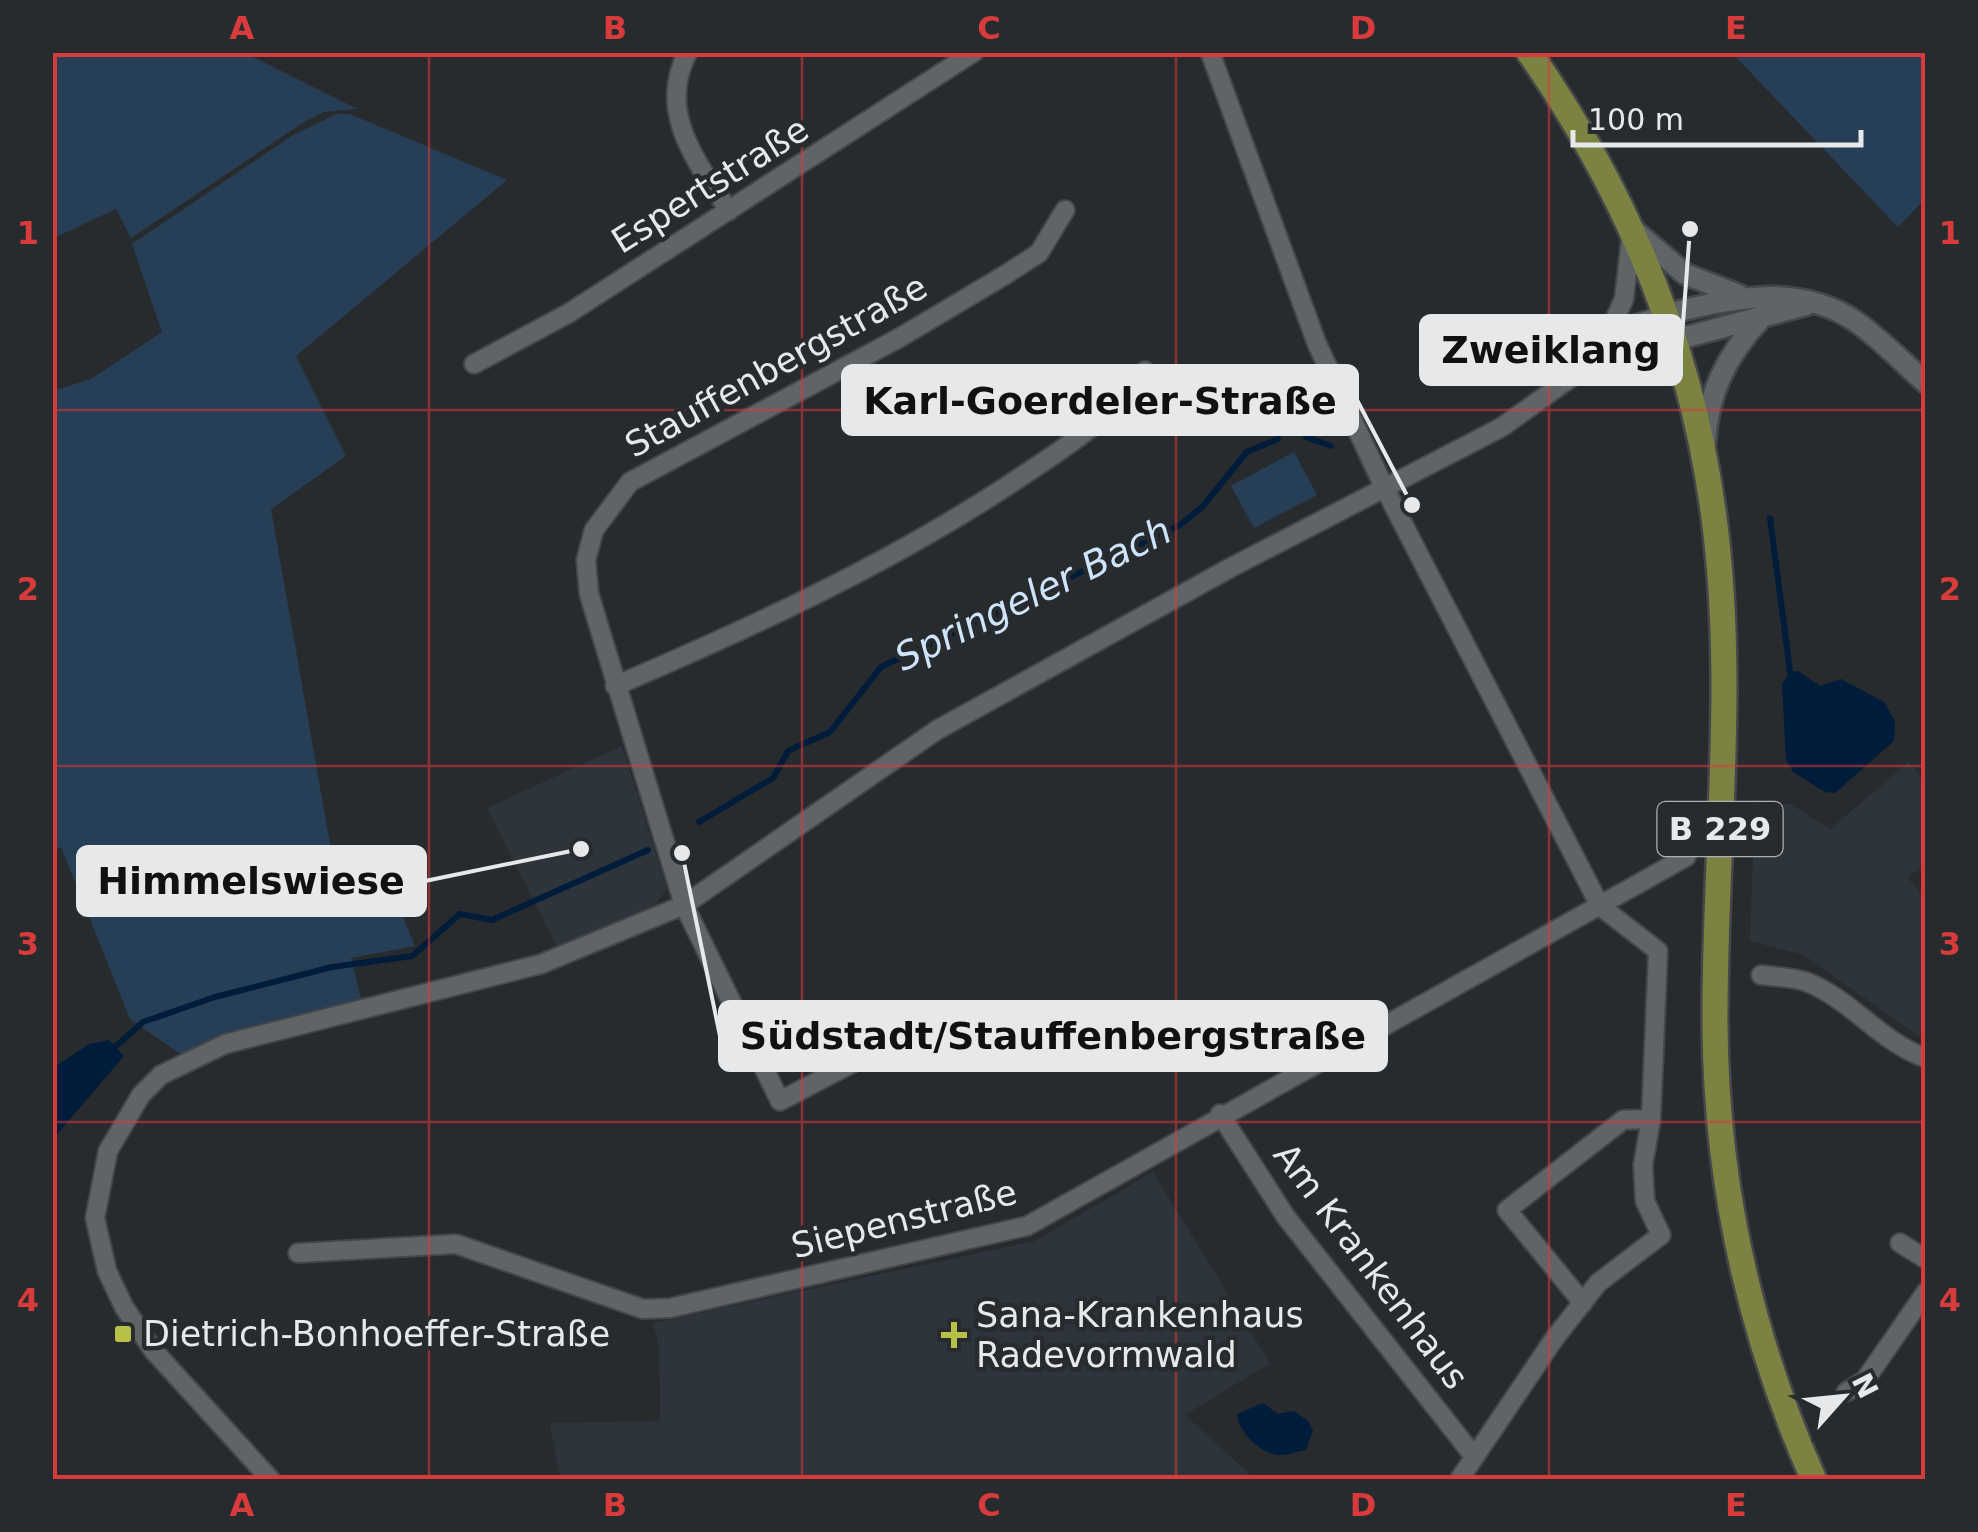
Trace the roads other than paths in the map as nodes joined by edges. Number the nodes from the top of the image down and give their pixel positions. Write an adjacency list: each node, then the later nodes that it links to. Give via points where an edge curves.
1 (688, 52): 6 (street, via 676,95 681,131)
2 (974, 52): 6 (street, Espertstraße)
3 (1210, 52): 19 (street, via 1302,308)
4 (1529, 52): 7 (main road, B 229)
5 (1065, 210): 20 (street, Stauffenbergstraße, via 1039,253 1005,276 791,397 656,464 619,492 601,515 586,560)
6 (729, 211): 14 (street, Espertstraße)
7 (1632, 229): 8 (street, via 1699,282); 10 (main road, B 229); 12 (street, via 1624,299)
8 (1746, 296): 9 (street); 10 (street)
9 (1808, 304): 11 (street); 17 (street, via 1852,320)
10 (1666, 314): 12 (street); 13 (main road, B 229)
11 (1762, 317): 13 (street); 18 (street, via 1718,377)
12 (1610, 332): 16 (street)
13 (1675, 340): 16 (street); 18 (main road, B 229)
14 (474, 364)
15 (1145, 371): 20 (street, via 1119,407 1087,433 984,501 855,575)
16 (1576, 374): 19 (street, via 1512,422)
17 (1926, 383)
18 (1704, 456): 38 (main road, B 229, via 1723,642 1715,1027 1724,1170 1752,1314)
19 (1384, 487): 22 (street, via 937,730); 23 (street)
20 (615, 686): 22 (street, Stauffenbergstraße)
21 (1686, 857): 23 (street, Siepenstraße)
22 (684, 905): 25 (street, via 780,1101); 36 (street, via 541,964 225,1044 177,1064 141,1095 114,1136 99,1184 96,1218 107,1270 153,1350)
23 (1600, 906): 27 (street, Siepenstraße); 28 (street, via 1658,950)
24 (1761, 975): 26 (street, via 1804,980 1900,1049)
25 (902, 1037)
26 (1926, 1058)
27 (1220, 1114): 30 (street, Siepenstraße, via 1027,1226 670,1308 643,1309 456,1244); 35 (street, Am Krankenhaus, via 1286,1217)
28 (1651, 1118): 33 (street, via 1645,1201 1661,1234 1598,1283); 33 (street, via 1623,1120 1507,1210)
29 (1900, 1243): 31 (street)
30 (298, 1253)
31 (1926, 1260)
32 (1926, 1292): 34 (street, via 1866,1380)
33 (1583, 1303): 35 (street)
34 (1846, 1392)
35 (1473, 1455): 37 (street)
36 (270, 1480)
37 (1459, 1480)
38 (1814, 1480)

